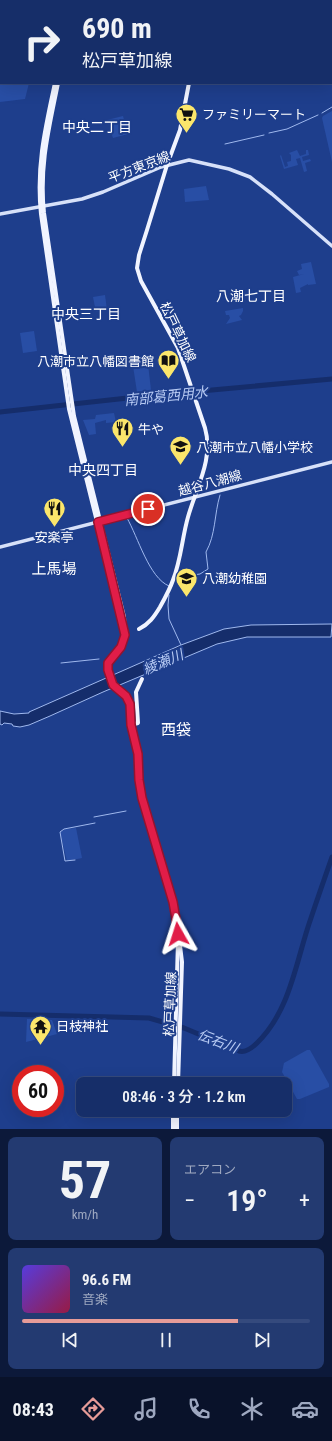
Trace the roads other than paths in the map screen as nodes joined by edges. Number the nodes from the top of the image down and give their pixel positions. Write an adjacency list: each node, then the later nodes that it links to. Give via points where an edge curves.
1 (55, 84): 5 (main road, 松戸草加線, via 41,154 39,178)
2 (58, 84): 5 (main road, 松戸草加線, via 45,147)
3 (189, 84): 4 (main road, 松戸草加線, via 182,122)
4 (167, 165): 5 (main road, 平方東京線, via 99,194); 7 (main road, 平方東京線, via 184,160 192,161 229,169 250,177); 9 (main road, 松戸草加線, via 137,268 141,281 178,348 207,435 206,462)
5 (42, 206): 6 (main road, 平方東京線); 10 (main road, 松戸草加線, via 71,409)
6 (0, 214)
7 (332, 246)
8 (332, 462): 9 (main road, 越谷八潮線)
9 (194, 497): 10 (main road, 越谷八潮線); 12 (main road, 松戸草加線, via 168,593 150,622)
10 (99, 521): 11 (main road, 越谷八潮線); 14 (main road, 松戸草加線, via 124,632 123,644 108,663 108,670 113,685 130,704)
11 (0, 547)
12 (139, 629)
13 (142, 679): 14 (main road, via 136,692 138,723)
14 (131, 725): 15 (main road, 松戸草加線, via 138,754 142,798 173,902 177,925 182,962)
15 (178, 1030): 16 (main road, 松戸草加線); 17 (main road, 松戸草加線)
16 (175, 1077)
17 (178, 1077)
18 (173, 1117): 20 (main road)
19 (177, 1117): 21 (main road)
20 (173, 1129)
21 (177, 1129)

